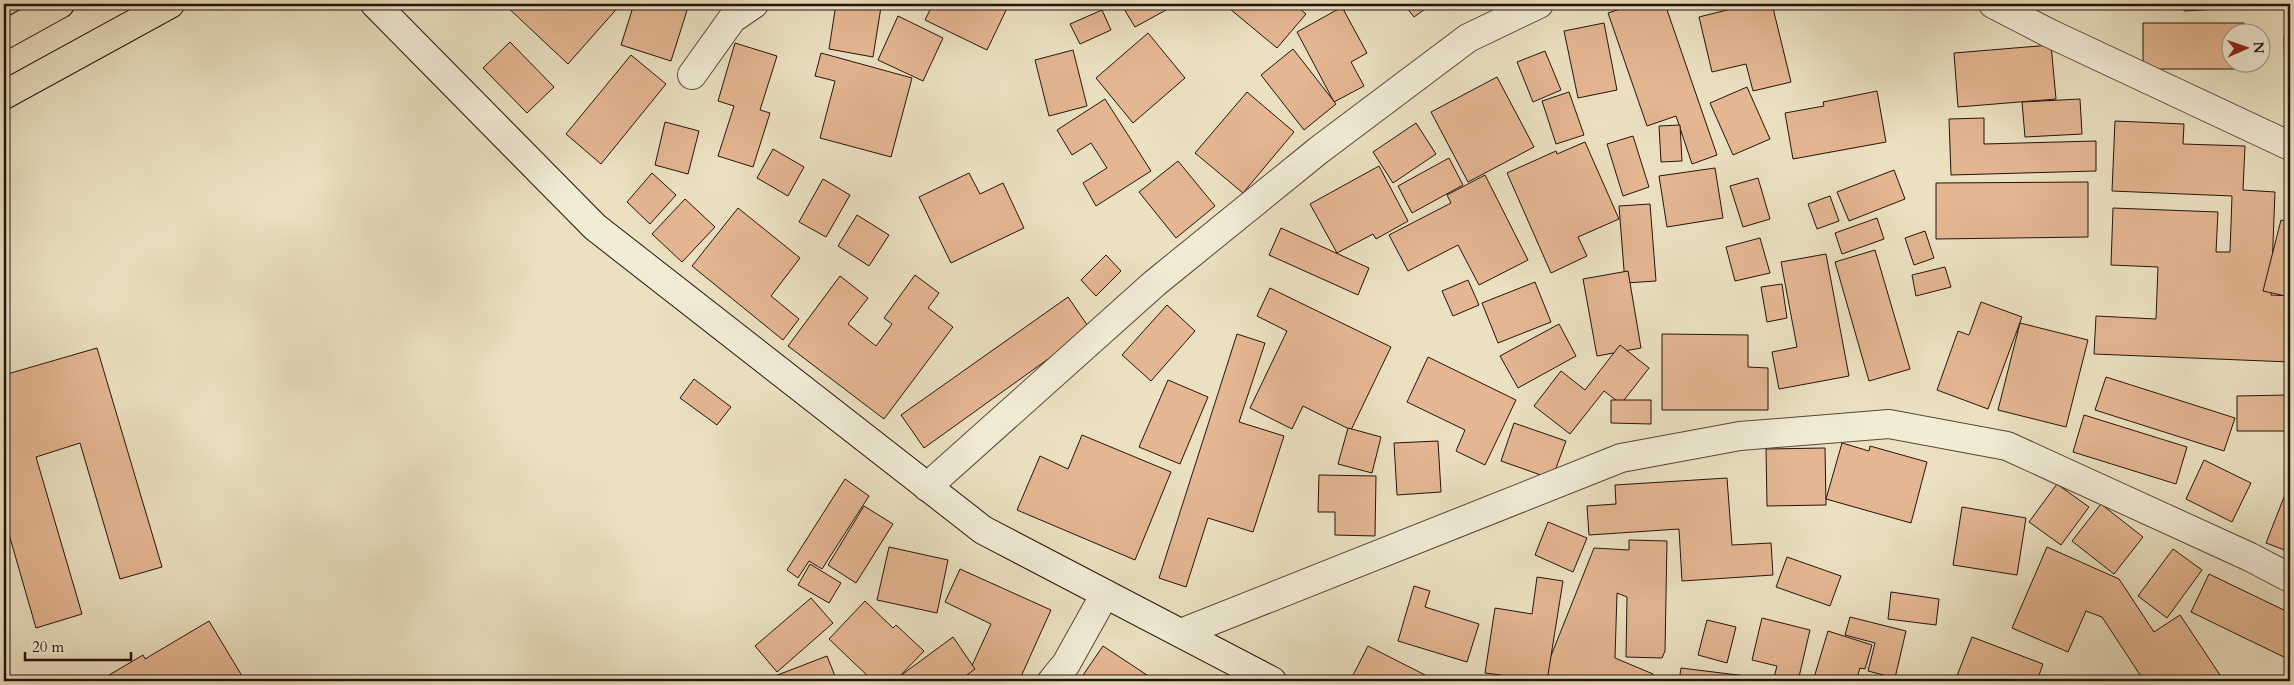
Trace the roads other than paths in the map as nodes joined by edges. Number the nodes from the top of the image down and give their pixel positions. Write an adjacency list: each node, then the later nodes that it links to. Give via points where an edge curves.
1 (60, 4): 7 (highway)
2 (170, 4): 9 (highway)
3 (375, 4): 11 (street, via 595,227)
4 (754, 4): 8 (street, via 732,19)
5 (1539, 4): 11 (street, via 1468,38 1318,150 1155,283)
6 (1993, 4): 10 (street)
7 (4, 35)
8 (692, 75)
9 (4, 95)
10 (2290, 146)
11 (927, 487): 13 (street, via 983,530)
12 (2290, 578): 14 (street, via 2007,446 1889,424 1740,436 1621,458)
13 (1105, 594): 14 (street); 15 (street, via 1066,664)
14 (1181, 633): 16 (street)
15 (1052, 681)
16 (1272, 681)

